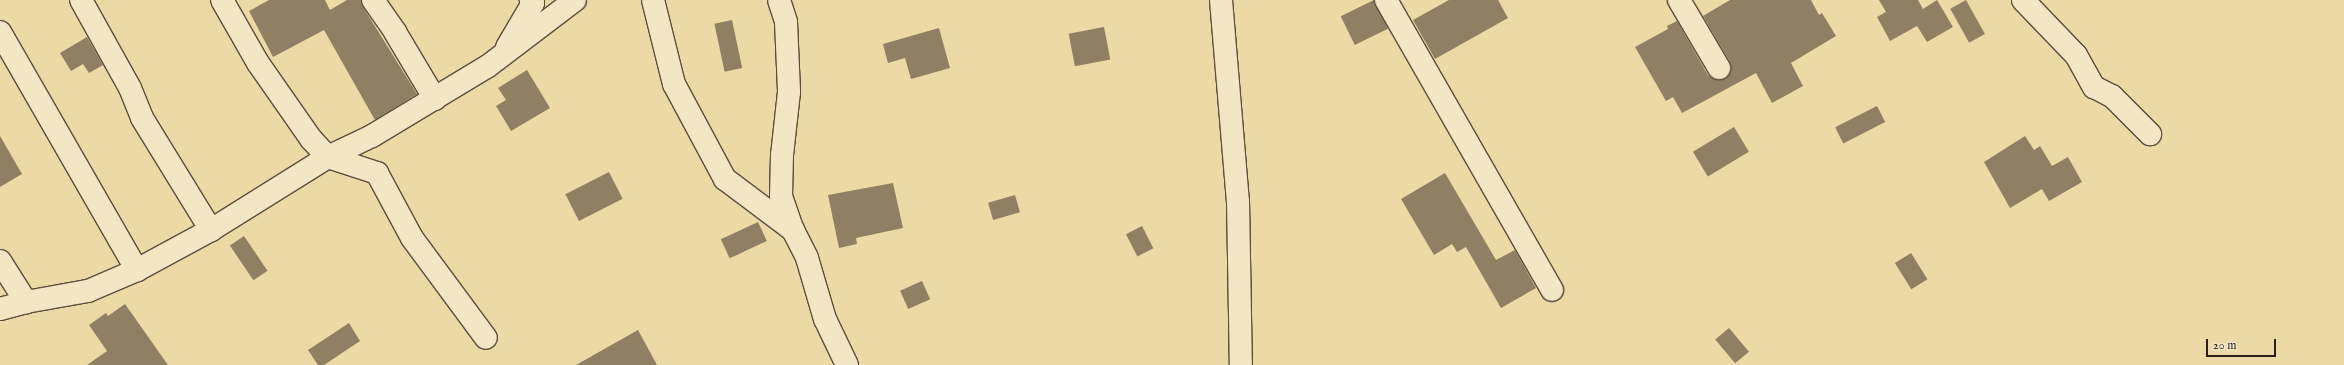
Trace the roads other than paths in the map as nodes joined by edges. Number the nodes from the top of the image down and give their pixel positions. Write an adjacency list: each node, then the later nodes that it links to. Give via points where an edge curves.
1 (81, 0): 18 (street, via 130,88 142,118)
2 (222, 0): 17 (street, via 258,62 311,139)
3 (373, 0): 15 (street)
4 (531, 0): 13 (street, via 533,2)
5 (575, 0): 13 (street)
6 (653, 0): 19 (street, via 674,84 725,179)
7 (779, 0): 19 (street, via 786,22 789,92 782,155 781,196)
8 (1221, 0): 27 (street, via 1238,201)
9 (1386, 0): 22 (street)
10 (1680, 0): 14 (street)
11 (2023, 0): 16 (street, via 2076,55 2094,87 2112,96)
12 (0, 32): 21 (street)
13 (502, 55): 15 (street)
14 (1719, 68)
15 (435, 99): 17 (street, via 372,136)
16 (2150, 134)
17 (328, 157): 18 (street); 25 (street, via 377,173 412,238)
18 (211, 230): 21 (street)
19 (793, 230): 26 (street, via 807,258 825,319)
20 (0, 261): 23 (street)
21 (137, 270): 23 (street, via 88,291)
22 (1552, 290)
23 (26, 302): 24 (street)
24 (0, 309)
25 (486, 338)
26 (847, 365)
27 (1241, 365)

